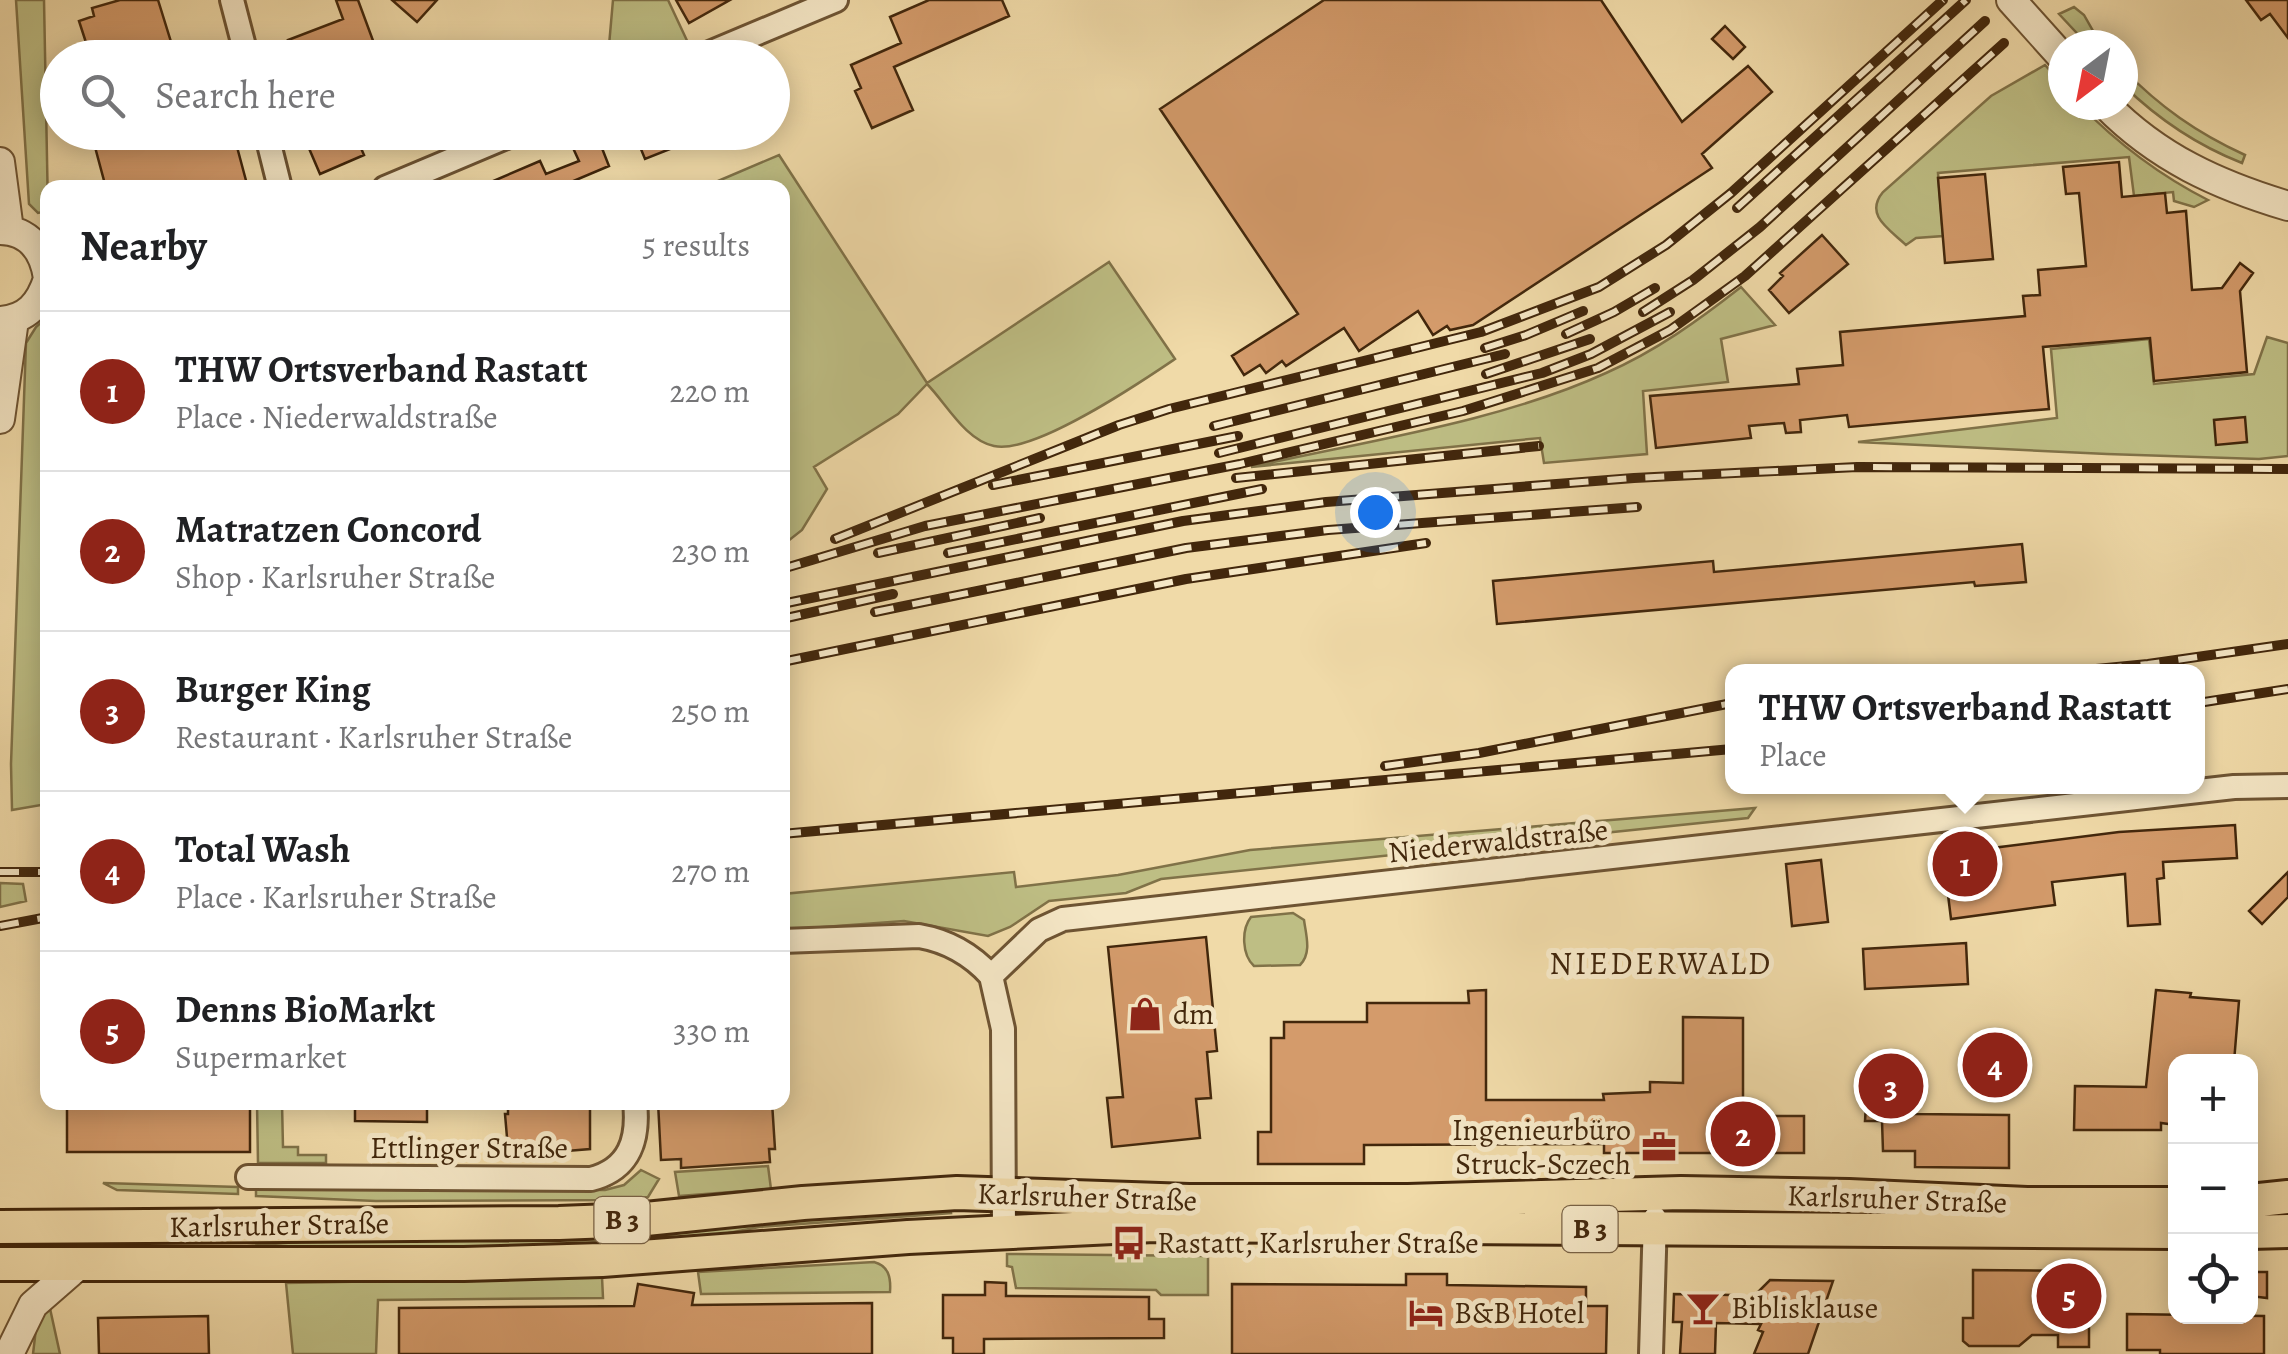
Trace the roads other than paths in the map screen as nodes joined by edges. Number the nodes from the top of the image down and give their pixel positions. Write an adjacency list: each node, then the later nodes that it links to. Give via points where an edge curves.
1 (232, 0): 4 (street)
2 (836, 0): 5 (street)
3 (2010, 0): 6 (street)
4 (243, 40)
5 (741, 40)
6 (2048, 42)
7 (2121, 120): 13 (street, via 2172,160)
8 (270, 150): 11 (street)
9 (476, 150): 12 (street)
10 (0, 162): 14 (street)
11 (278, 180)
12 (405, 180)
13 (2288, 206)
14 (5, 230): 15 (street, via 22,234)
15 (40, 252)
16 (40, 297): 17 (street, via 36,306)
17 (7, 321): 18 (street)
18 (0, 419)
19 (2288, 786): 20 (street, Niederwaldstraße)
20 (2205, 790)
21 (2172, 794): 23 (street, Niederwaldstraße, via 1063,919 1039,930)
22 (790, 941): 23 (street, via 919,936 972,956)
23 (991, 976): 27 (street, via 1002,1029)
24 (635, 1110): 25 (street, Ettlinger Straße, via 633,1147 618,1168 591,1178)
25 (248, 1176)
26 (1654, 1194): 27 (main road, Karlsruher Straße / B 3, via 1468,1201); 30 (main road, Karlsruher Straße / B 3); 32 (street)
27 (1004, 1195): 31 (main road, Karlsruher Straße / B 3, via 901,1194 559,1223); 34 (street)
28 (2288, 1198): 29 (main road)
29 (2258, 1200)
30 (2168, 1204)
31 (0, 1226)
32 (1655, 1230): 34 (main road, Karlsruher Straße / B 3, via 1154,1225); 35 (main road, Karlsruher Straße / B 3); 41 (street)
33 (2288, 1231): 36 (main road)
34 (1004, 1232): 38 (main road, Karlsruher Straße / B 3, via 602,1260)
35 (2168, 1232)
36 (2258, 1232)
37 (0, 1264): 38 (main road, Karlsruher Straße / B 3)
38 (80, 1264): 40 (street, via 41,1296)
39 (0, 1332): 40 (street)
40 (6, 1354)
41 (1652, 1354)

